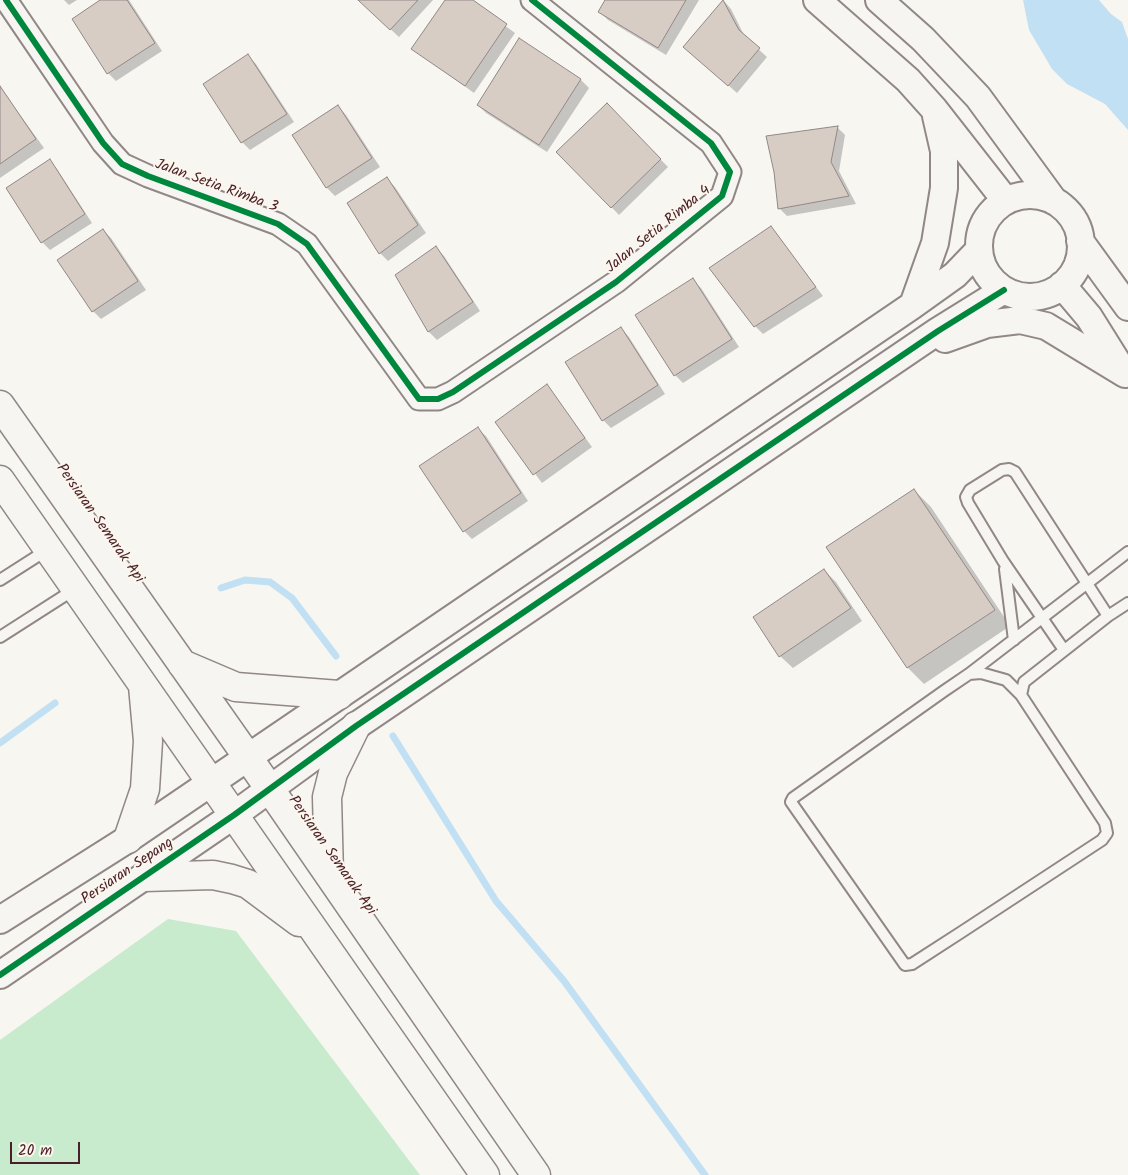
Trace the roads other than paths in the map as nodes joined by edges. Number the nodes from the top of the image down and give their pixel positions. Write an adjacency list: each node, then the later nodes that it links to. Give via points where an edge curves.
1 (6, 0): 16 (street, Jalan Setia Rimba 3, via 102,143 122,164 278,224 307,244)
2 (532, 0): 16 (street, Jalan Setia Rimba 4, via 711,143 730,172 722,196 616,282 453,392 438,399)
3 (817, 0): 5 (street, via 908,80)
4 (878, 0): 7 (street, via 923,39 978,97)
5 (934, 108): 6 (street); 12 (street, via 944,151 944,188 934,243)
6 (1006, 200): 7 (street, via 1021,195 1038,195); 9 (street, via 985,221)
7 (1054, 201): 8 (street, via 1067,211 1076,225)
8 (1080, 241): 10 (street, via 1080,258); 13 (street)
9 (979, 250): 11 (street, via 983,265); 12 (street, Persiaran Sepang, via 955,276)
10 (1062, 285): 11 (street, via 1049,293 1034,296); 15 (street, via 1089,316)
11 (1004, 290): 14 (street)
12 (914, 305): 34 (street, Persiaran Sepang)
13 (1128, 307)
14 (905, 354): 15 (street, via 987,324 1020,320 1046,326); 36 (street, Persiaran Sepang)
15 (1127, 376)
16 (419, 399)
17 (0, 405): 31 (main road, Persiaran Semarak Api)
18 (0, 480): 19 (main road)
19 (48, 550): 22 (lane); 24 (main road)
20 (1128, 552): 23 (lane)
21 (1003, 561): 23 (lane, via 966,497 970,490 1009,469); 27 (lane); 29 (lane)
22 (0, 580)
23 (1086, 584): 26 (lane); 27 (lane)
24 (76, 588): 28 (lane); 33 (main road)
25 (1128, 603): 26 (lane)
26 (1108, 616): 30 (lane)
27 (1042, 618): 29 (lane); 30 (lane)
28 (0, 637)
29 (1014, 640): 32 (lane)
30 (1064, 650): 35 (lane, via 1024,682)
31 (182, 664): 34 (main road, via 236,687); 37 (main road, Persiaran Semarak Api)
32 (969, 674): 35 (lane, via 1006,680); 35 (lane, via 791,802 905,965 912,964 1102,840 1106,833 1105,823)
33 (143, 684): 38 (main road); 41 (main road, via 148,741 145,788)
34 (339, 695): 37 (street, Persiaran Sepang)
35 (1021, 695)
36 (356, 726): 39 (street, Persiaran Sepang); 42 (main road, via 333,773 327,796)
37 (247, 756): 38 (street, Persiaran Sepang); 39 (main road, Persiaran Semarak Api)
38 (211, 782): 40 (main road); 41 (street, Persiaran Sepang)
39 (270, 789): 40 (street, Persiaran Sepang); 42 (main road, Persiaran Semarak Api)
40 (234, 815): 43 (street, Persiaran Sepang); 45 (main road)
41 (128, 839): 44 (street, Persiaran Sepang)
42 (329, 875): 48 (main road, Persiaran Semarak Api)
43 (144, 877): 45 (main road, via 213,875 248,884); 46 (street, Persiaran Sepang)
44 (0, 920)
45 (318, 936): 47 (main road)
46 (0, 975)
47 (485, 1175)
48 (536, 1175)

